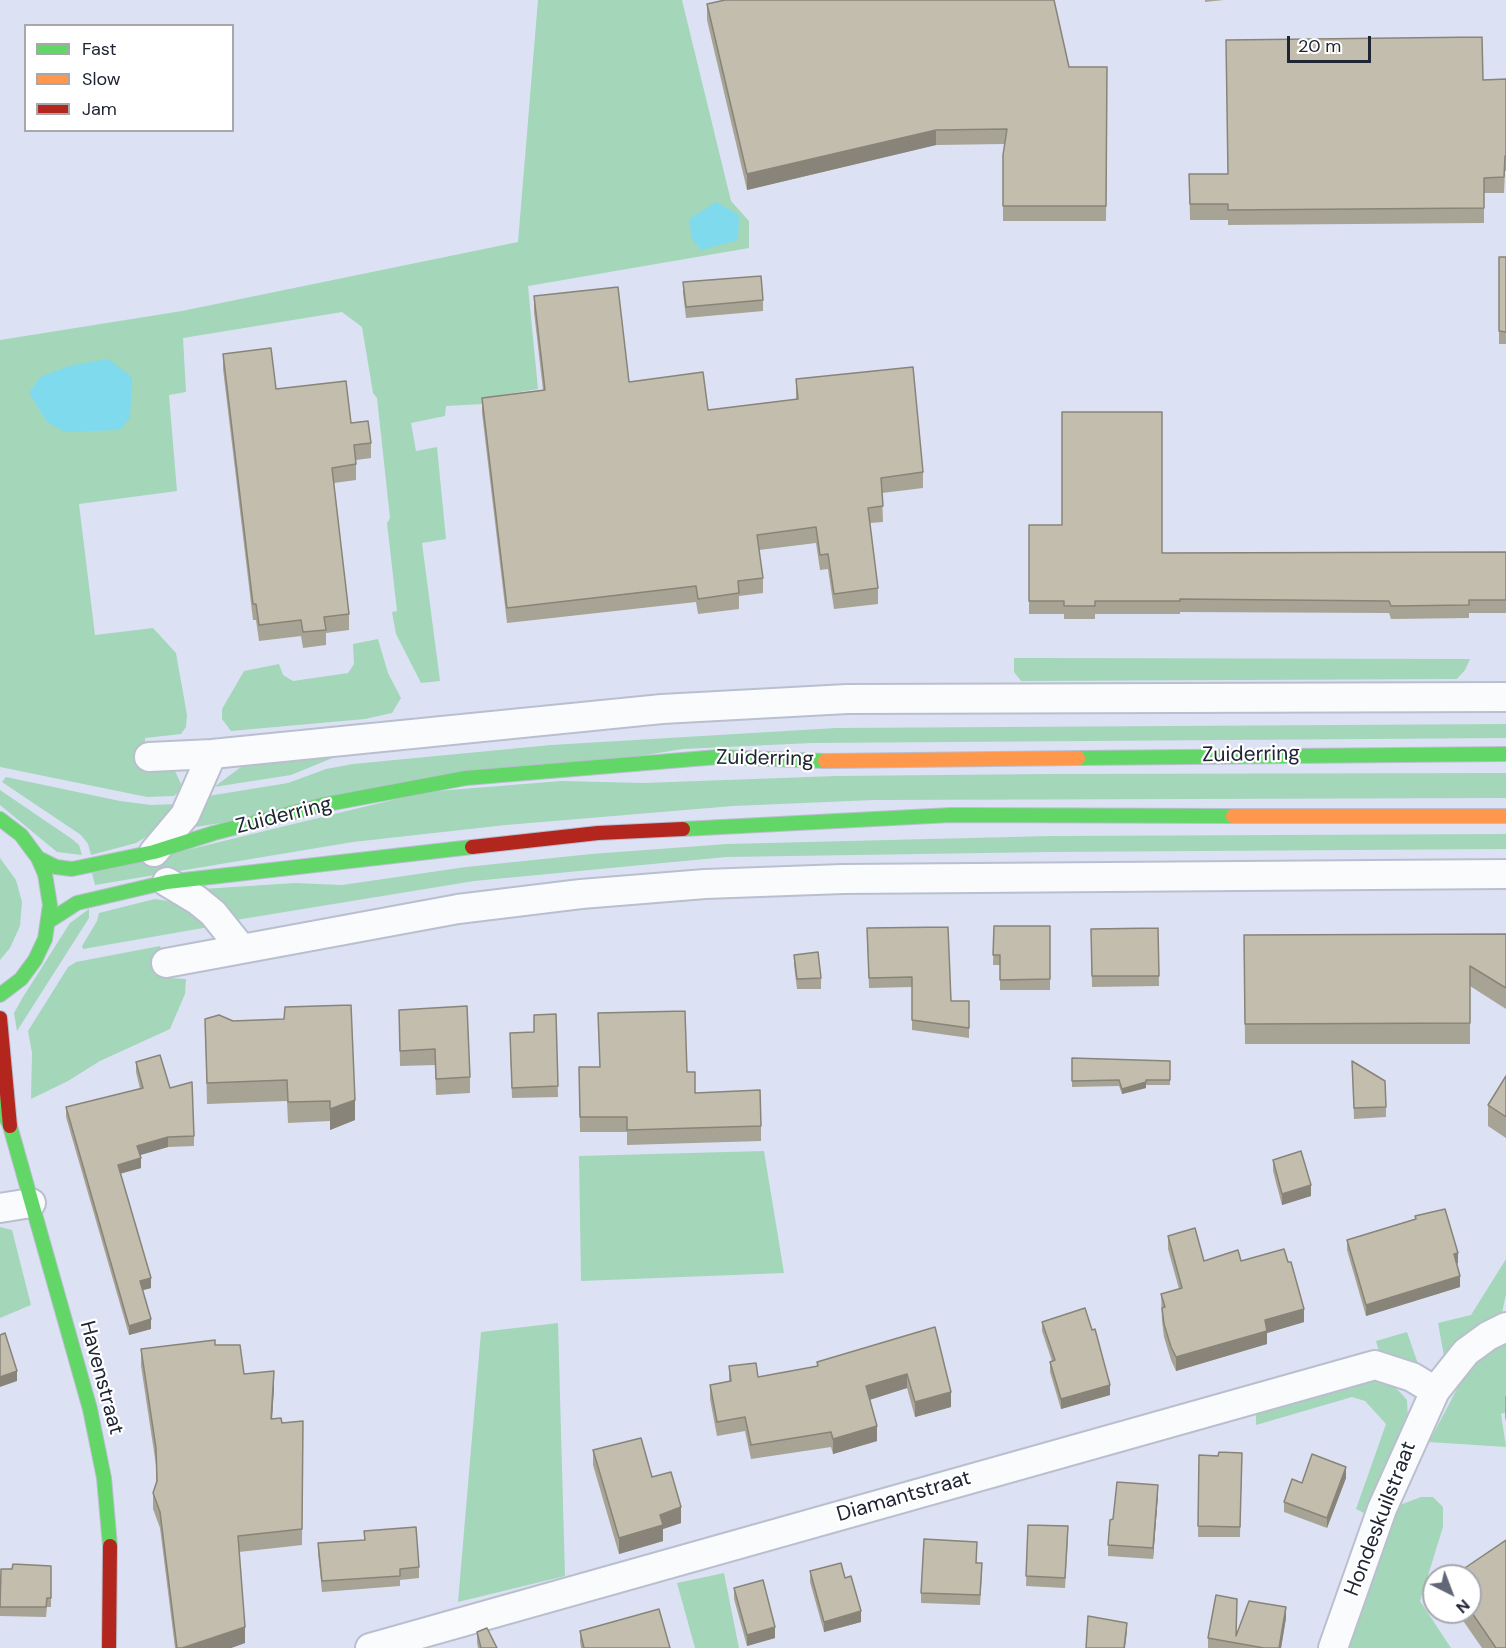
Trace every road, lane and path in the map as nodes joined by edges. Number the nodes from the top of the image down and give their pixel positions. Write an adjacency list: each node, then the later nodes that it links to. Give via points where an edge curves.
1 (1506, 698): 2 (street, via 847,699 662,709)
2 (212, 754): 4 (street); 7 (street, via 185,815)
3 (1506, 754): 7 (main road, Zuiderring, via 781,761 718,756 466,778 322,805)
4 (149, 757)
5 (1506, 816): 10 (main road, via 951,815 730,825 598,833)
6 (0, 819): 8 (main road, via 21,835)
7 (154, 852): 8 (main road, Zuiderring, via 72,869)
8 (38, 858): 11 (main road, via 49,892)
9 (1506, 874): 12 (street, via 855,879 705,884 458,909)
10 (167, 882): 11 (main road, via 77,903); 12 (street, via 213,913)
11 (49, 921): 14 (main road, via 35,960 21,979)
12 (241, 948): 13 (street)
13 (166, 963)
14 (1, 994): 15 (main road, Havenstraat)
15 (0, 1016): 17 (main road, Havenstraat)
16 (0, 1105): 17 (main road, Havenstraat)
17 (10, 1126): 18 (main road, Havenstraat)
18 (31, 1203): 19 (street); 22 (main road, Havenstraat, via 90,1409 104,1479 110,1526)
19 (0, 1208)
20 (1506, 1327): 21 (street, Hondeskuilstraat, via 1466,1352)
21 (1435, 1391): 23 (street, Diamantstraat, via 1412,1377 1375,1365); 24 (street, Hondeskuilstraat, via 1382,1509)
22 (109, 1648)
23 (370, 1648)
24 (1333, 1648)

